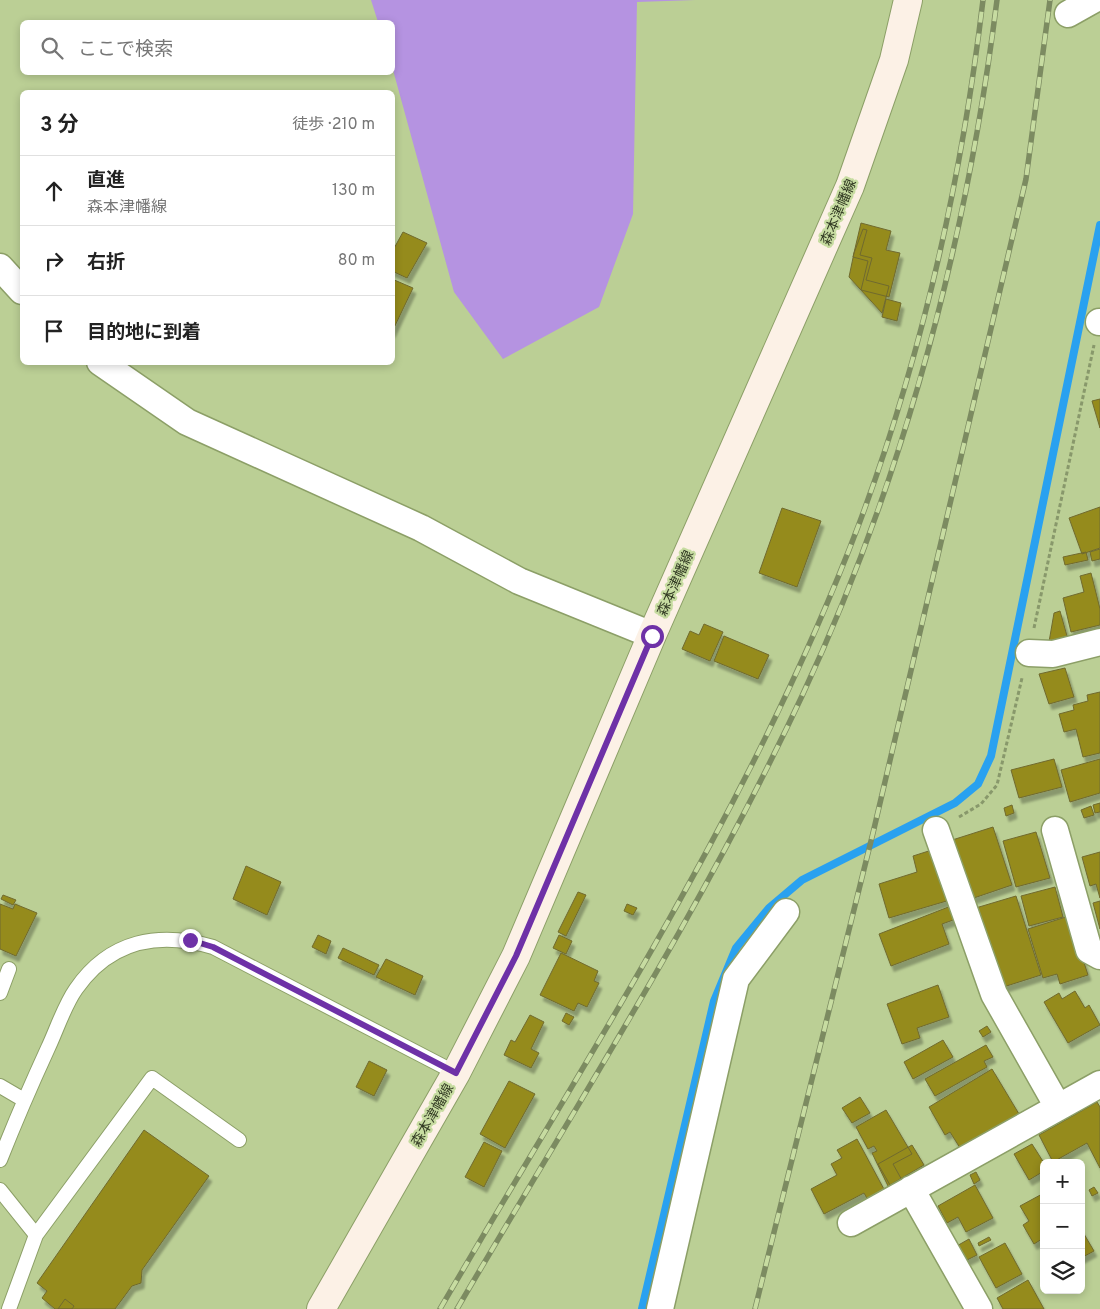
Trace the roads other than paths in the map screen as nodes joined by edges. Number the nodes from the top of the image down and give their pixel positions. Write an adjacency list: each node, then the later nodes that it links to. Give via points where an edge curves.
1 (908, 0): 7 (main road, 森本津幡線, via 894,60 850,186)
2 (1093, 0): 3 (street)
3 (1068, 14)
4 (0, 268): 5 (street)
5 (20, 289)
6 (104, 365): 7 (street, via 187,422 421,528 519,581)
7 (652, 636): 16 (main road, 森本津幡線, via 516,956)
8 (1100, 642): 9 (street, via 1053,654)
9 (1028, 653)
10 (936, 830): 20 (street, via 994,994)
11 (1055, 830): 13 (street, via 1089,950)
12 (786, 912): 29 (street, via 736,979)
13 (1100, 956)
14 (9, 969): 15 (lane)
15 (0, 993)
16 (456, 1073): 19 (lane, via 213,947 190,940 166,938 144,941 119,950 92,968 75,990); 28 (main road, 森本津幡線)
17 (1100, 1085): 20 (street)
18 (0, 1086): 19 (lane)
19 (24, 1100): 22 (lane)
20 (1058, 1107): 23 (street)
21 (239, 1140): 26 (lane, via 152,1078)
22 (0, 1160)
23 (911, 1189): 25 (street); 30 (street)
24 (0, 1190): 26 (lane)
25 (851, 1223)
26 (36, 1235): 27 (lane)
27 (9, 1309)
28 (321, 1309)
29 (660, 1309)
30 (979, 1309)

